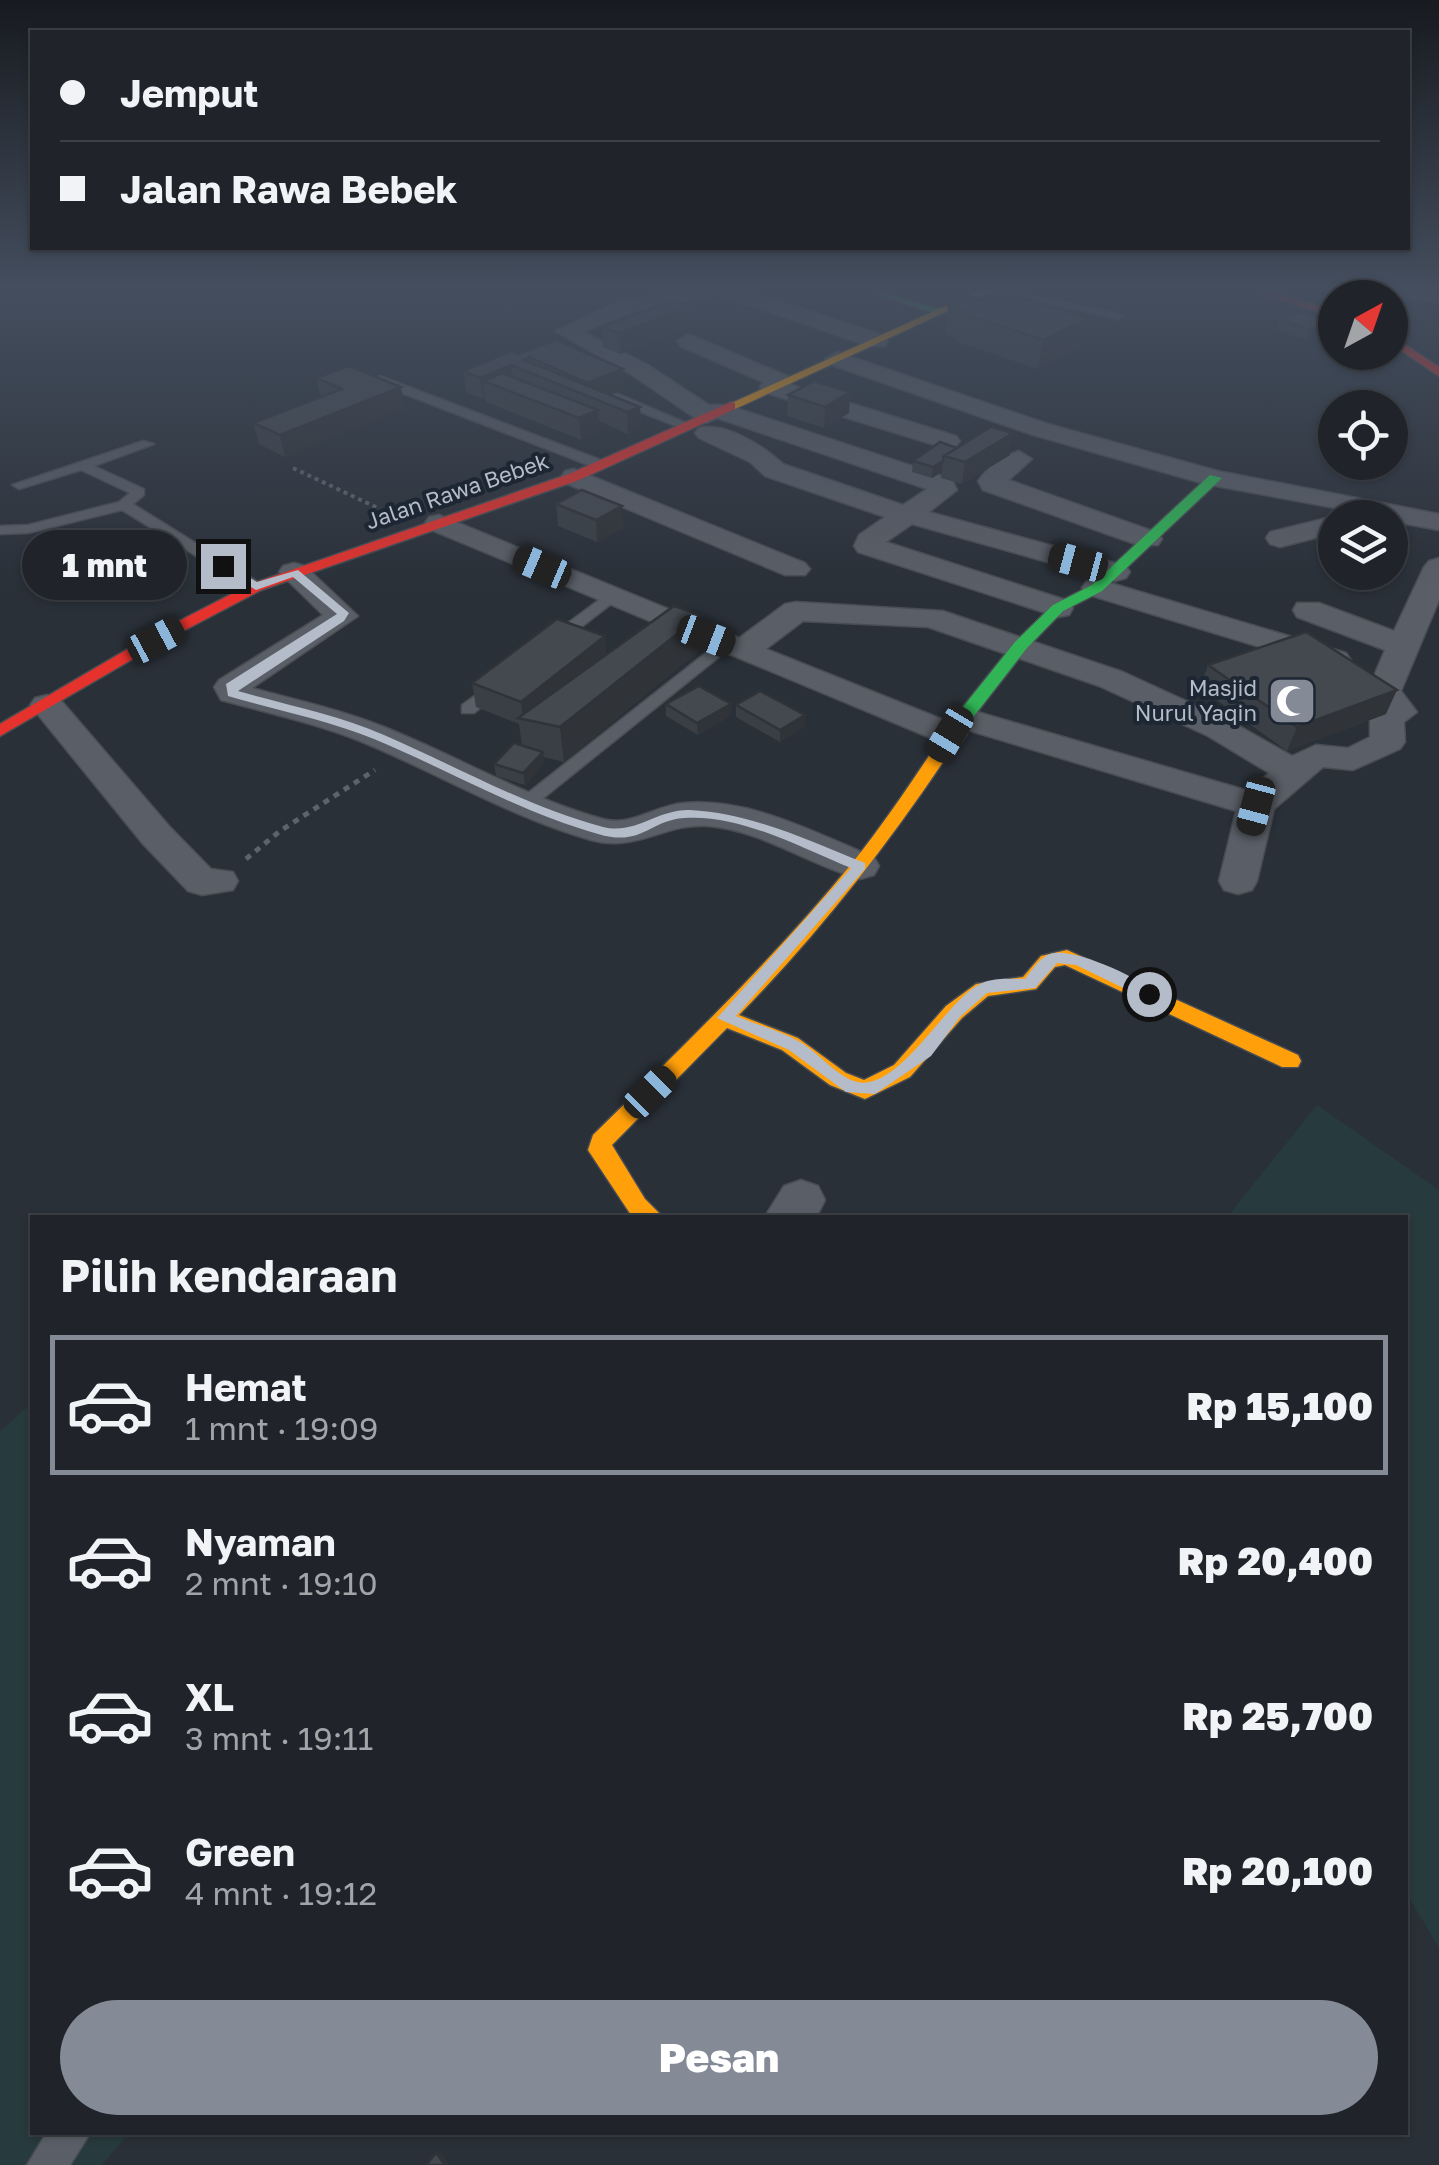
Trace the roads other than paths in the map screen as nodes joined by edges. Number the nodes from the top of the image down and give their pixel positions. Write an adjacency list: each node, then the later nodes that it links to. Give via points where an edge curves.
1 (396, 387): 14 (lane)
2 (661, 387): 7 (street)
3 (770, 387): 7 (street, Jalan Rawa Bebek)
4 (786, 387): 8 (street)
5 (919, 387): 15 (street)
6 (614, 397): 7 (lane)
7 (700, 418): 12 (street); 14 (street, Jalan Rawa Bebek); 19 (street, via 774,470)
8 (914, 431): 9 (street); 12 (street)
9 (947, 442)
10 (148, 444): 13 (lane)
11 (1020, 459): 26 (street, via 993,484)
12 (866, 461): 19 (street, via 942,485)
13 (80, 464): 16 (lane); 18 (lane, via 139,492)
14 (587, 471): 22 (street, Jalan Rawa Bebek); 28 (street)
15 (1215, 478): 17 (street); 26 (street)
16 (19, 485)
17 (1318, 501)
18 (124, 504): 24 (lane); 31 (lane)
19 (906, 516): 30 (street); 33 (street, via 868,546)
20 (1408, 518): 21 (street)
21 (1439, 522)
22 (430, 526): 29 (street, Jalan Rawa Bebek); 32 (street)
23 (1318, 528): 25 (street)
24 (0, 530)
25 (1280, 538)
26 (1148, 539): 30 (street)
27 (1439, 566): 36 (street)
28 (795, 568)
29 (294, 572): 31 (street, Jalan Rawa Bebek); 44 (street, via 342,616 229,690 344,724)
30 (1106, 580): 33 (street); 38 (street)
31 (256, 586): 39 (street, Jalan Rawa Bebek)
32 (612, 596): 37 (street); 40 (lane)
33 (1058, 608): 35 (street)
34 (1308, 610): 36 (street)
35 (1021, 646): 37 (street, via 932,618 796,611); 41 (street); 43 (street, via 1163,702)
36 (1404, 646): 38 (street)
37 (735, 647): 41 (street); 44 (lane)
38 (1388, 677): 43 (street, via 1384,692 1400,712 1388,716 1384,746 1353,760 1316,756)
39 (48, 705): 42 (street, Jalan Rawa Bebek); 47 (street, via 156,836 202,882)
40 (468, 709)
41 (957, 726): 45 (street); 46 (street)
42 (0, 731)
43 (1292, 770): 45 (street)
44 (525, 804): 46 (street, via 620,835 686,814 719,818 762,827)
45 (1256, 806): 48 (street)
46 (860, 866): 49 (street)
47 (219, 881)
48 (1238, 881)
49 (725, 1018): 50 (street, via 794,1046 838,1082 865,1090 926,1052 982,989 1030,984 1048,961 1066,957); 51 (street, via 599,1146)
50 (1290, 1061)
51 (638, 1214)
52 (70, 2135): 53 (lane)
53 (46, 2165)

